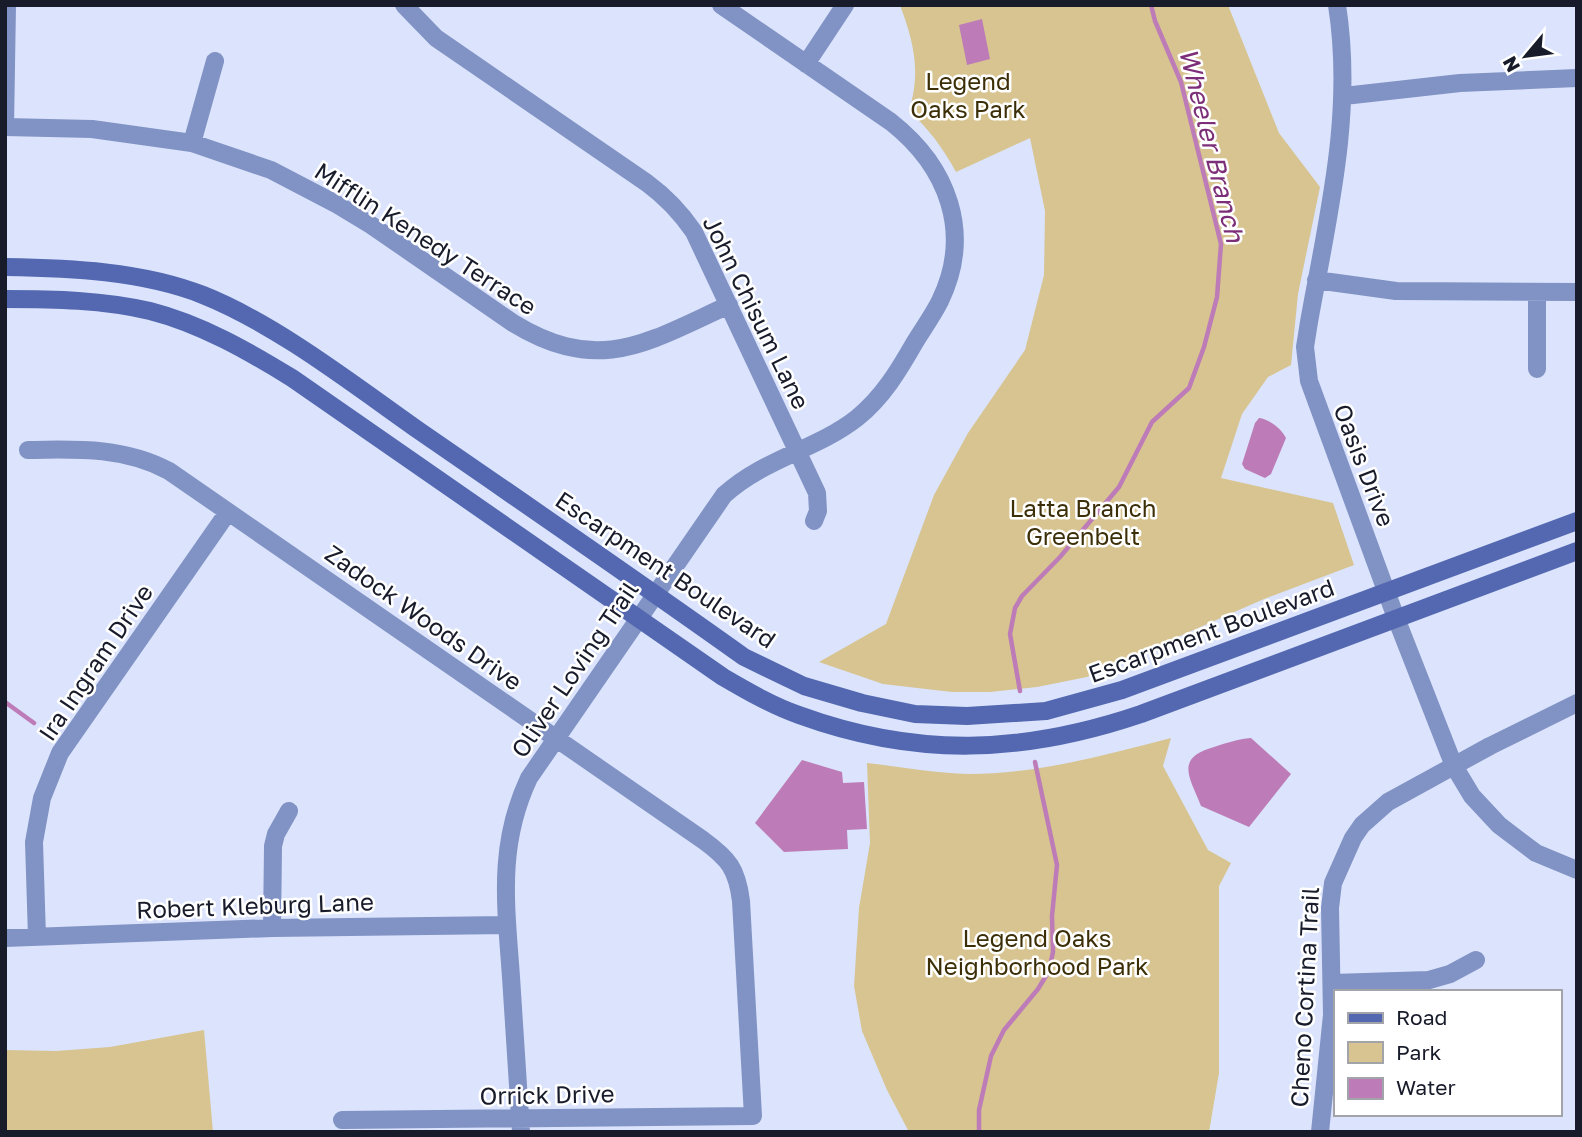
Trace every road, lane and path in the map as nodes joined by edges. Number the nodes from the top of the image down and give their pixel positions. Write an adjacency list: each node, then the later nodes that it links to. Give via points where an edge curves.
1 (7, 5): 10 (street, Mifflin Kenedy Terrace, via 5,127 92,129)
2 (404, 5): 17 (street, John Chisum Lane, via 436,38 663,194 694,232)
3 (721, 5): 7 (street, Oliver Loving Trail)
4 (845, 5): 7 (street)
5 (1337, 5): 9 (street, Oasis Drive)
6 (215, 61): 10 (street)
7 (806, 64): 23 (street, Oliver Loving Trail, via 916,144 944,187 955,237 940,302 891,382 856,419)
8 (1577, 78): 9 (street, via 1474,82)
9 (1344, 96): 13 (street, Oasis Drive, via 1338,164)
10 (192, 142): 17 (street, Mifflin Kenedy Terrace, via 271,170 338,205 513,323 559,346 595,352 631,348)
11 (5, 267): 12 (main road, Escarpment Boulevard, via 82,270)
12 (134, 278): 18 (main road); 20 (main road, Escarpment Boulevard, via 202,295 247,316)
13 (1316, 280): 14 (street, via 1396,290); 28 (street, Oasis Drive, via 1306,347 1309,381)
14 (1538, 292): 15 (street); 19 (street)
15 (1577, 292)
16 (5, 299): 18 (main road, via 61,299)
17 (729, 305): 23 (street, John Chisum Lane)
18 (128, 307): 21 (main road, via 197,327 248,351)
19 (1537, 369)
20 (364, 392): 21 (main road); 29 (main road, Escarpment Boulevard)
21 (348, 417): 30 (main road)
22 (28, 450): 24 (street, Zadock Woods Drive, via 100,450 138,457 169,471)
23 (797, 450): 25 (street, John Chisum Lane, via 817,493); 29 (street, Oliver Loving Trail, via 745,477 724,495)
24 (228, 512): 33 (street, Zadock Woods Drive); 39 (street, Ira Ingram Drive, via 60,753 42,798 34,842)
25 (814, 521)
26 (1577, 521): 28 (main road, Escarpment Boulevard)
27 (1577, 551): 31 (main road)
28 (1386, 592): 29 (main road, Escarpment Boulevard, via 1074,705 1024,714 967,716 915,715 804,685 744,657); 31 (street, Oasis Drive)
29 (655, 594): 30 (street, Oliver Loving Trail)
30 (638, 618): 31 (main road, via 723,677 797,715 896,741 951,747 1022,743 1086,731); 33 (street, Oliver Loving Trail)
31 (1396, 618): 34 (street, Oasis Drive)
32 (1577, 704): 34 (street, Cheno Cortina Trail)
33 (555, 738): 37 (street, Oliver Loving Trail, via 529,778 514,814 506,850); 43 (street, Zadock Woods Drive, via 704,840 733,867 741,901)
34 (1454, 766): 36 (street, Oasis Drive, via 1472,796 1499,825 1536,853); 42 (street, Cheno Cortina Trail, via 1388,802 1362,825 1349,845 1332,890)
35 (289, 811): 38 (street, via 273,846)
36 (1577, 870)
37 (507, 925): 38 (street, Robert Kleburg Lane); 45 (street, Oliver Loving Trail)
38 (272, 928): 39 (street, Robert Kleburg Lane)
39 (37, 936): 40 (street, Robert Kleburg Lane)
40 (5, 938)
41 (1476, 960): 42 (street, via 1429,980)
42 (1333, 983): 46 (street, Cheno Cortina Trail, via 1331,1049)
43 (753, 1116): 45 (street, Orrick Drive)
44 (342, 1120): 45 (street, Orrick Drive)
45 (520, 1125)
46 (1320, 1132)

